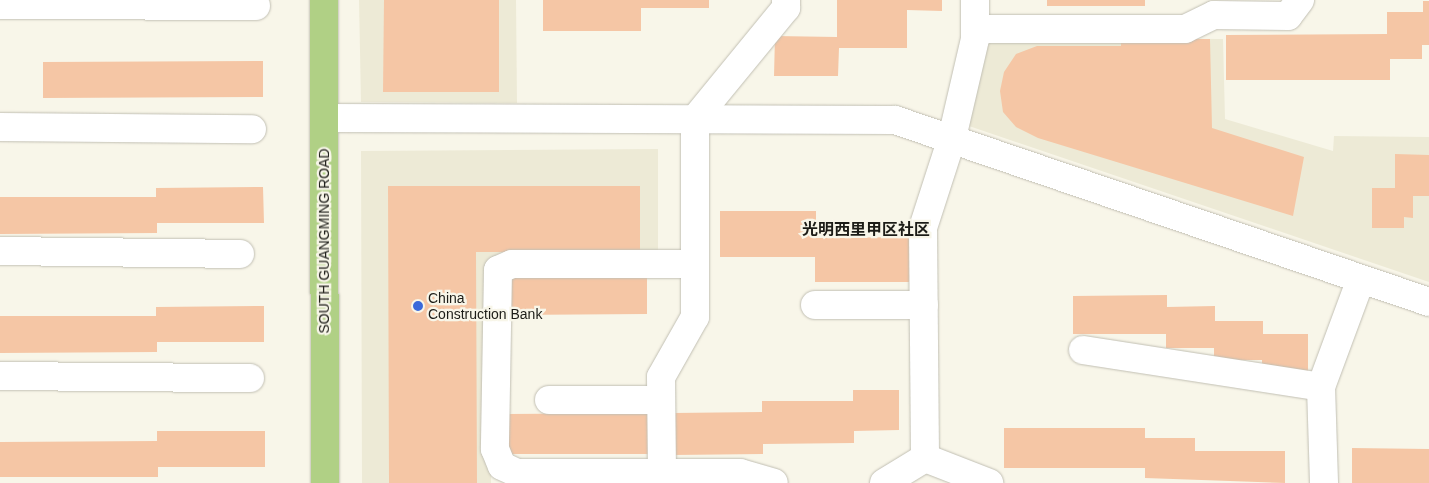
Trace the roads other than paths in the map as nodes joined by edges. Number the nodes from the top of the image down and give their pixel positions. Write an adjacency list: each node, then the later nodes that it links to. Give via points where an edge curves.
1 (324, 0): 8 (main road, SOUTH GUANGMING ROAD)
2 (786, 0): 9 (street, via 786,8)
3 (975, 0): 7 (street)
4 (1300, 0): 7 (street, via 1288,16 1214,15 1185,29)
5 (0, 6): 6 (street)
6 (256, 6)
7 (975, 29): 12 (street)
8 (324, 118): 9 (street); 28 (main road, SOUTH GUANGMING ROAD)
9 (694, 119): 12 (street, via 895,120); 15 (street)
10 (0, 127): 11 (street)
11 (252, 130)
12 (952, 138): 16 (street); 19 (street, via 923,228)
13 (0, 251): 14 (street)
14 (240, 254)
15 (696, 264): 25 (street, via 696,317 661,377); 27 (street, via 512,264 498,270 495,284 495,449 502,466 517,473)
16 (1361, 278): 17 (street); 23 (street)
17 (1429, 302)
18 (815, 305): 19 (street)
19 (924, 305): 26 (street)
20 (1084, 350): 23 (street)
21 (0, 376): 22 (street)
22 (250, 378)
23 (1321, 387): 32 (street)
24 (549, 400): 25 (street)
25 (661, 400): 27 (street)
26 (925, 458): 30 (street); 31 (street)
27 (662, 473): 29 (street, via 740,473)
28 (325, 483)
29 (774, 483)
30 (884, 483)
31 (989, 483)
32 (1324, 483)

